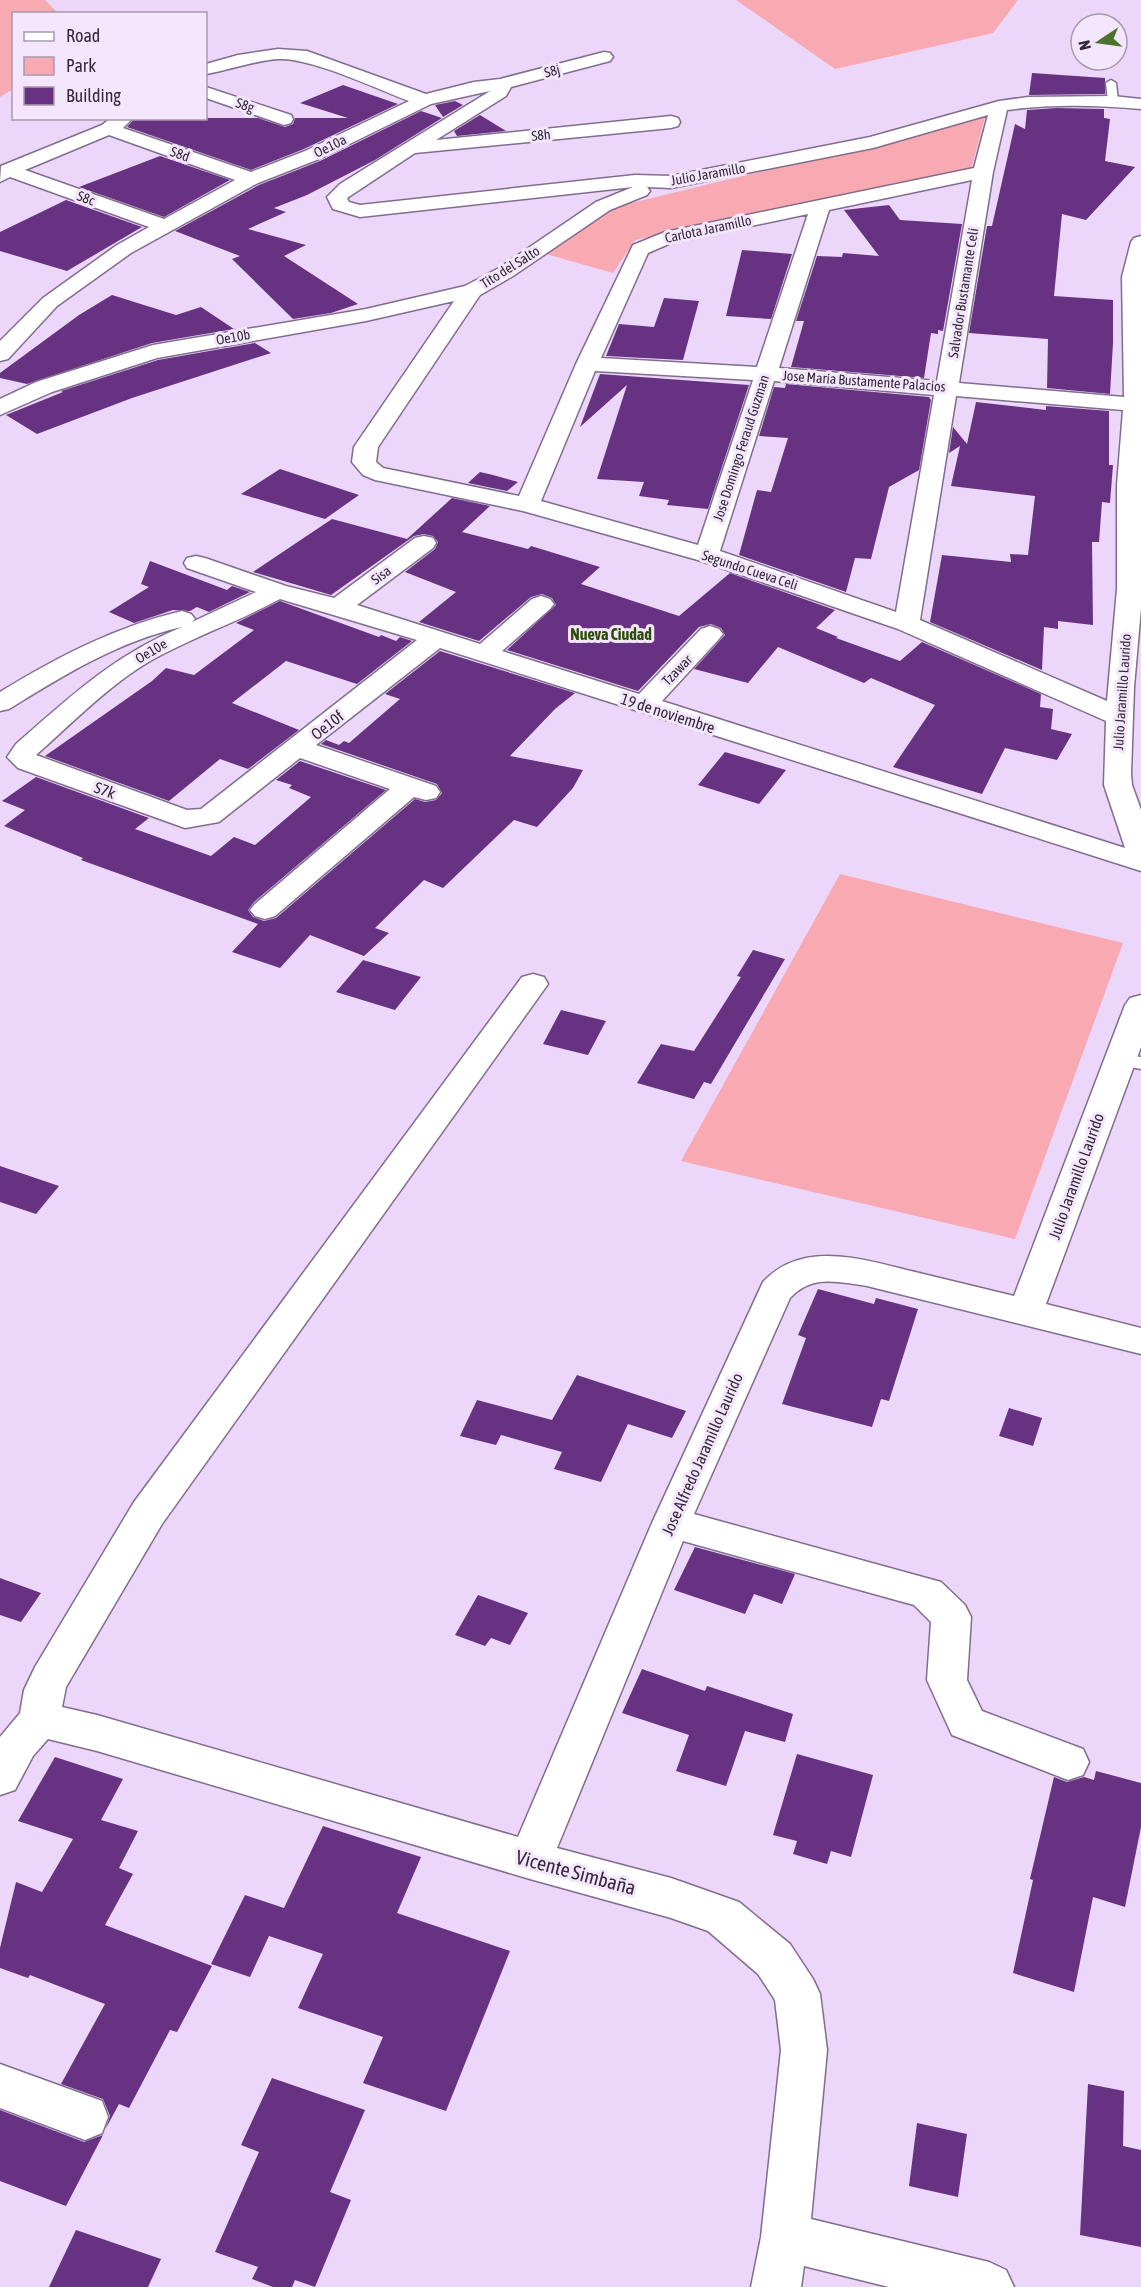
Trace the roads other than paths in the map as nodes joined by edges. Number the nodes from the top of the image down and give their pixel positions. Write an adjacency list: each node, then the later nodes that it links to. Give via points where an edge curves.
1 (604, 57): 4 (street, S8j)
2 (207, 69): 6 (street, via 278,54 301,56)
3 (1112, 82): 7 (lane)
4 (501, 84): 6 (street, Oe10a); 13 (street, via 500,92)
5 (207, 92): 10 (street, S8g)
6 (425, 100): 16 (street, Oe10a, via 312,155)
7 (1113, 101): 8 (street, Julio Jaramillo); 9 (street, Julio Jaramillo)
8 (1141, 104)
9 (999, 106): 14 (street, Salvador Bustamante Celi); 17 (street, Julio Jaramillo, via 873,142)
10 (284, 119)
11 (671, 122): 13 (street, S8h)
12 (117, 124): 15 (street); 16 (street, S8d)
13 (411, 148): 17 (street, Julio Jaramillo, via 346,188 338,197 340,205 360,210 634,181)
14 (983, 172): 18 (street, Carlota Jaramillo); 26 (street, Salvador Bustamante Celi)
15 (4, 173): 19 (street, S8c)
16 (251, 179): 19 (street, Oe10a)
17 (671, 182): 22 (street, Tito del Salto, via 603,206)
18 (821, 204): 24 (street, Carlota Jaramillo, via 665,238 640,249); 25 (street, Jose Domingo Feraud Guzman)
19 (165, 226): 23 (street, Oe10a, via 124,249 50,302)
20 (1141, 242): 21 (street, Julio Jaramillo Laurido)
21 (1136, 278): 27 (street, Julio Jaramillo Laurido)
22 (472, 291): 28 (street, Oe10b, via 366,315 153,352 44,387); 29 (street, Tito del Salto, via 366,447)
23 (0, 354)
24 (587, 364): 25 (street, Jose María Bustamente Palacios); 31 (street, Carlota Jaramillo)
25 (765, 374): 26 (street, Jose María Bustamente Palacios); 33 (street, Jose Domingo Feraud Guzman)
26 (947, 388): 27 (street, Jose María Bustamente Palacios); 40 (street, Salvador Bustamante Celi)
27 (1138, 405): 30 (street, Julio Jaramillo Laurido)
28 (0, 408)
29 (366, 467): 31 (street, Segundo Cueva Celi, via 375,473)
30 (1135, 486): 35 (street, Julio Jaramillo Laurido)
31 (527, 506): 33 (street, Segundo Cueva Celi)
32 (424, 543): 38 (street, Sisa)
33 (707, 555): 40 (street, Segundo Cueva Celi)
34 (196, 563): 36 (street, 19 de noviembre)
35 (1136, 590): 44 (street, Julio Jaramillo Laurido)
36 (277, 591): 38 (street, 19 de noviembre); 39 (street, Oe10e)
37 (541, 604): 43 (street)
38 (338, 607): 42 (street, 19 de noviembre)
39 (232, 615): 45 (street, via 174,621 119,637); 48 (street, Oe10e, via 147,653 101,683)
40 (908, 624): 47 (street, Segundo Cueva Celi)
41 (710, 634): 46 (street, Tzawar)
42 (435, 639): 43 (street, 19 de noviembre); 49 (street, Oe10f)
43 (483, 654): 46 (street, 19 de noviembre)
44 (1131, 688): 47 (street, Julio Jaramillo Laurido)
45 (0, 703)
46 (643, 705): 53 (street, 19 de noviembre)
47 (1120, 717): 50 (street, Julio Jaramillo Laurido)
48 (41, 737): 51 (street, S7k, via 21,757 185,819 209,816)
49 (297, 748): 51 (street, Oe10f); 54 (street, via 419,789)
50 (1129, 788): 52 (street, Julio Jaramillo Laurido)
51 (218, 810)
52 (1141, 852)
53 (1141, 862)
54 (265, 910)
55 (533, 984): 61 (street, via 148,1513)
56 (1141, 1005): 57 (street, Julio Jaramillo Laurido)
57 (1130, 1061): 58 (street, Julio Jaramillo Laurido)
58 (1025, 1313): 59 (street, Jose Alfredo Jaramillo Laurido); 60 (street, Jose Alfredo Jaramillo Laurido, via 867,1273 806,1271 789,1277 775,1292)
59 (1141, 1341)
60 (671, 1522): 62 (street, via 927,1593 951,1617 947,1680 967,1723); 63 (street, Jose Alfredo Jaramillo Laurido)
61 (15, 1744): 63 (street, Vicente Simbaña, via 98,1732)
62 (1068, 1762)
63 (530, 1860): 66 (street, Vicente Simbaña, via 723,1916 774,1959 797,1994 804,2050)
64 (0, 2086): 65 (street)
65 (85, 2117)
66 (785, 2237): 67 (street, Vicente Simbaña); 68 (street)
67 (776, 2287)
68 (989, 2287)

